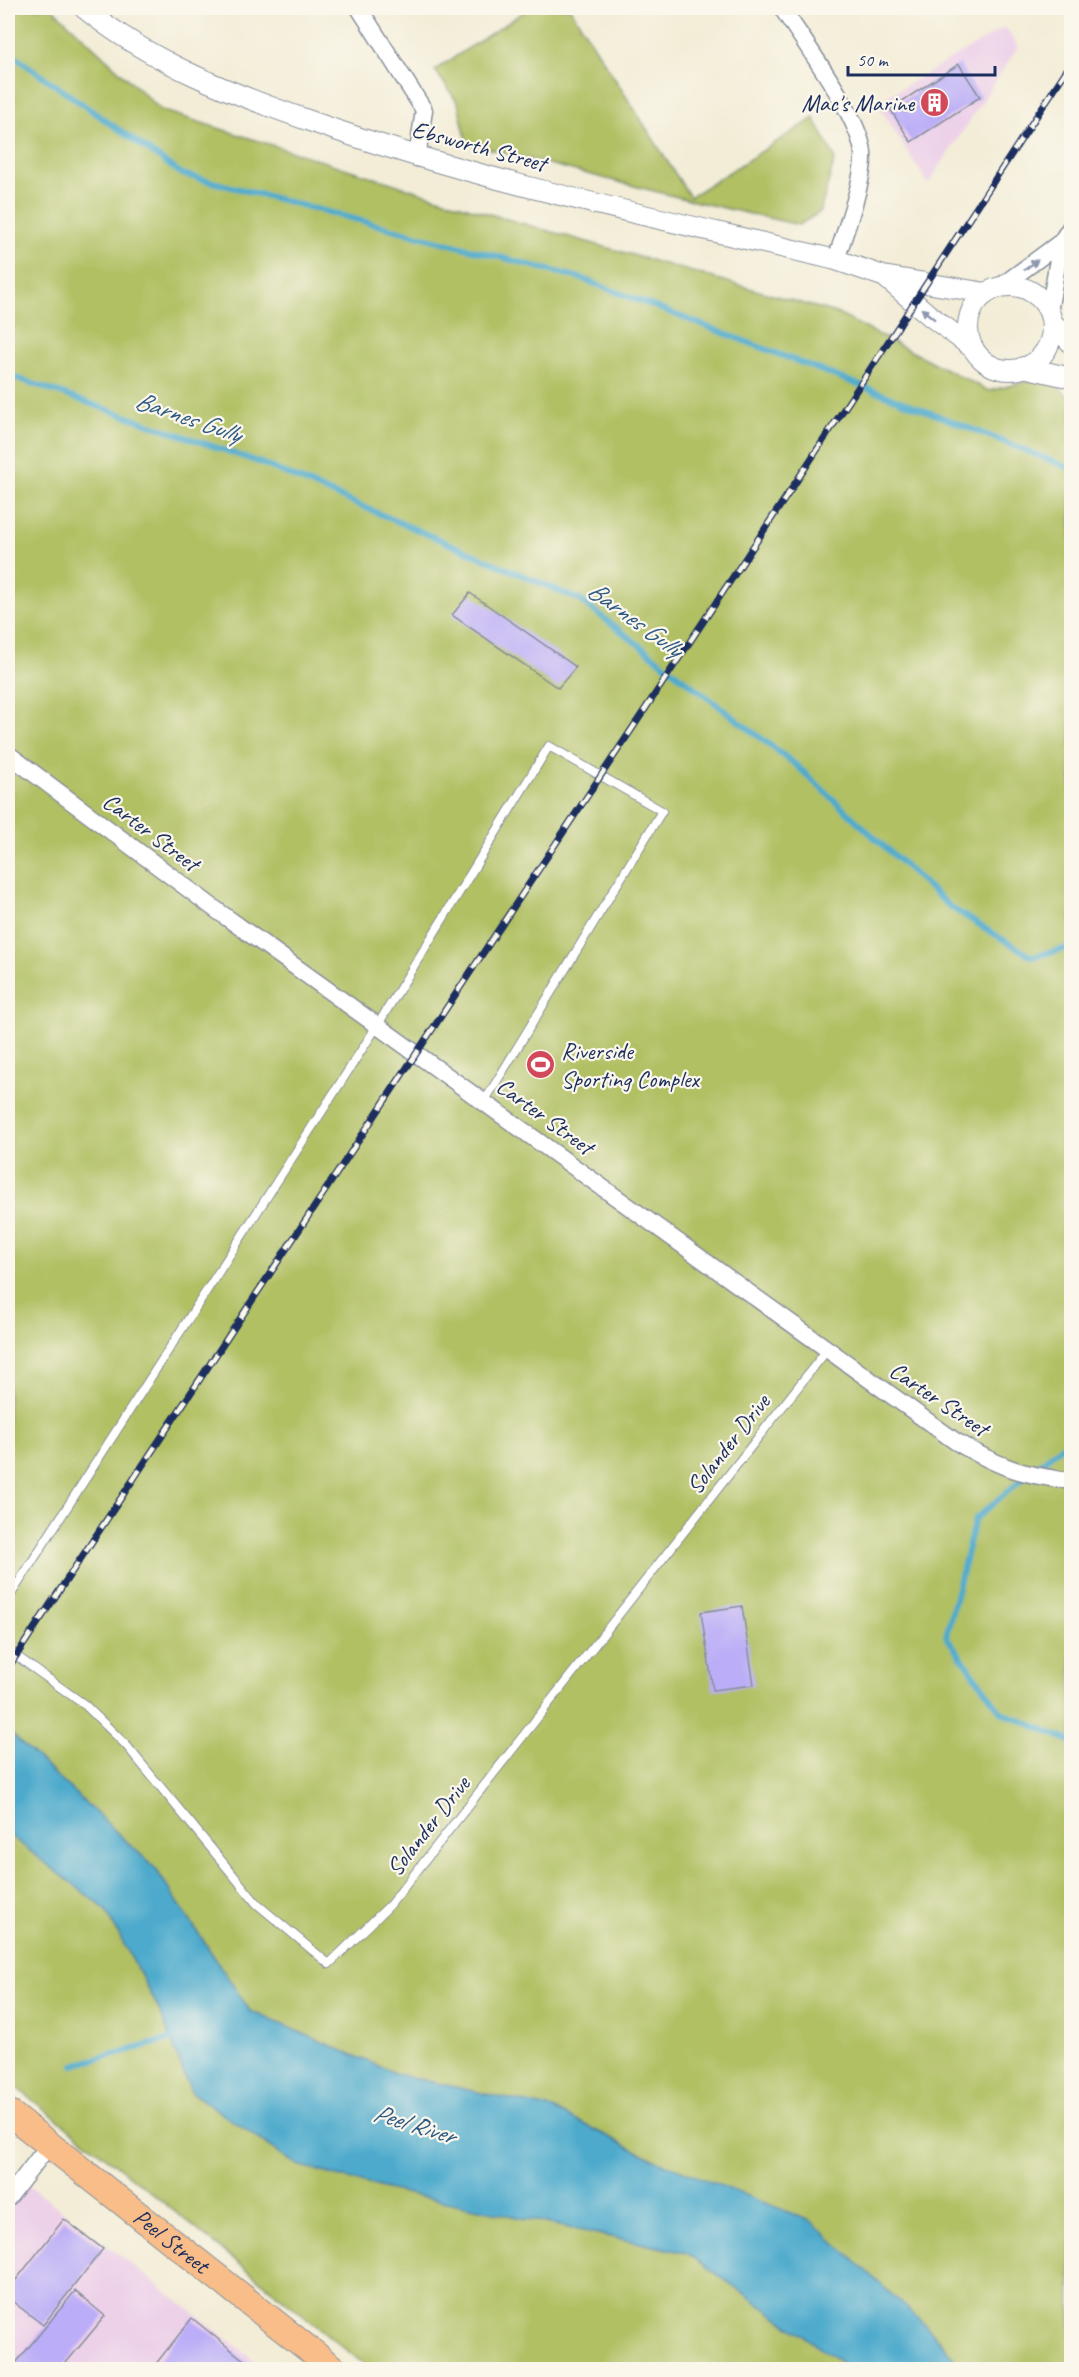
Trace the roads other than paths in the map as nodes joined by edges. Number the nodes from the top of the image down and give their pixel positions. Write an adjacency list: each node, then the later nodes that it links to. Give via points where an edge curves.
1 (84, 8): 4 (street, Ebsworth Street, via 139,48 212,84)
2 (358, 8): 4 (street, via 424,110)
3 (782, 8): 7 (street, via 860,137 862,172)
4 (417, 158): 7 (street, Ebsworth Street)
5 (1071, 225): 6 (street)
6 (1061, 242): 9 (street, one-way to 6); 10 (street)
7 (836, 260): 8 (street, Ebsworth Street)
8 (884, 276): 9 (street, Ebsworth Street); 12 (street, Ebsworth Street, one-way to 8)
9 (993, 290): 10 (street, via 1024,288 1043,302); 12 (street, via 977,302 971,313 969,338)
10 (1050, 317): 11 (street); 13 (street, via 1052,334 1042,355)
11 (1071, 344)
12 (974, 349): 13 (street, via 995,367)
13 (1023, 368): 14 (street)
14 (1071, 378)
15 (10, 760): 16 (street, Carter Street)
16 (377, 1026): 17 (street, Carter Street); 17 (lane, via 549,746 662,811); 20 (lane)
17 (484, 1102): 18 (street, Carter Street)
18 (827, 1350): 19 (street, Carter Street, via 984,1458 1011,1470); 21 (lane, Solander Drive, via 390,1905 329,1964 257,1904 126,1745 85,1705)
19 (1071, 1481)
20 (8, 1599)
21 (8, 1650)
22 (8, 2112): 23 (main road, Peel Street)
23 (49, 2145): 24 (street); 25 (main road, Peel Street)
24 (8, 2198)
25 (335, 2370)

